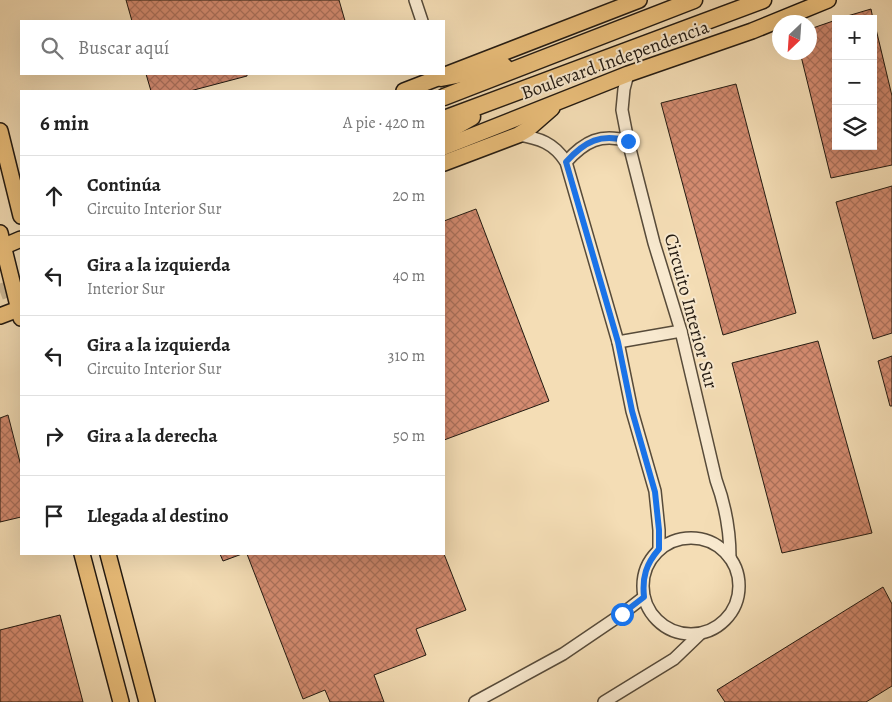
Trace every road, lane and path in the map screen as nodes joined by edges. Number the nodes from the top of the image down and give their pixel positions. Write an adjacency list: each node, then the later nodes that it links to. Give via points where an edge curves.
1 (415, 0): 8 (street)
2 (639, 0): 10 (main road)
3 (694, 0): 9 (highway)
4 (764, 0): 7 (highway)
5 (777, 0): 7 (highway)
6 (828, 0): 11 (main road, Boulevard Independencia, via 752,31)
7 (742, 9): 15 (highway)
8 (422, 20)
9 (545, 58): 12 (highway); 14 (highway)
10 (445, 74)
11 (628, 74): 16 (main road, Boulevard Independencia); 21 (street, Circuito Interior Sur, via 622,110)
12 (440, 76): 13 (main road)
13 (406, 90)
14 (445, 97)
15 (498, 98): 17 (highway); 19 (highway, via 479,114)
16 (560, 101): 20 (main road); 22 (main road, Boulevard Independencia)
17 (445, 119)
18 (0, 131): 25 (main road)
19 (445, 132)
20 (518, 135): 23 (street, via 550,144); 24 (main road)
21 (628, 141): 23 (street, via 616,138 590,141); 31 (street, Circuito Interior Sur)
22 (445, 146)
23 (566, 162): 32 (street)
24 (445, 163)
25 (17, 187): 26 (main road)
26 (20, 209)
27 (20, 239): 28 (main road)
28 (1, 242): 29 (main road)
29 (20, 312): 30 (main road)
30 (0, 316)
31 (681, 331): 32 (street); 36 (street, Circuito Interior Sur, via 730,532)
32 (618, 342): 33 (street, via 632,411 655,492)
33 (659, 549): 36 (street, via 683,538 697,538 710,541); 37 (street, via 645,570 642,583)
34 (82, 555): 39 (main road)
35 (108, 555): 40 (main road)
36 (730, 558): 38 (street, via 738,578 737,599 718,626)
37 (644, 597): 38 (street, via 657,620 668,628 681,633); 41 (street, via 563,654)
38 (700, 634): 42 (street, via 674,659)
39 (121, 702)
40 (148, 702)
41 (475, 702)
42 (604, 702)

